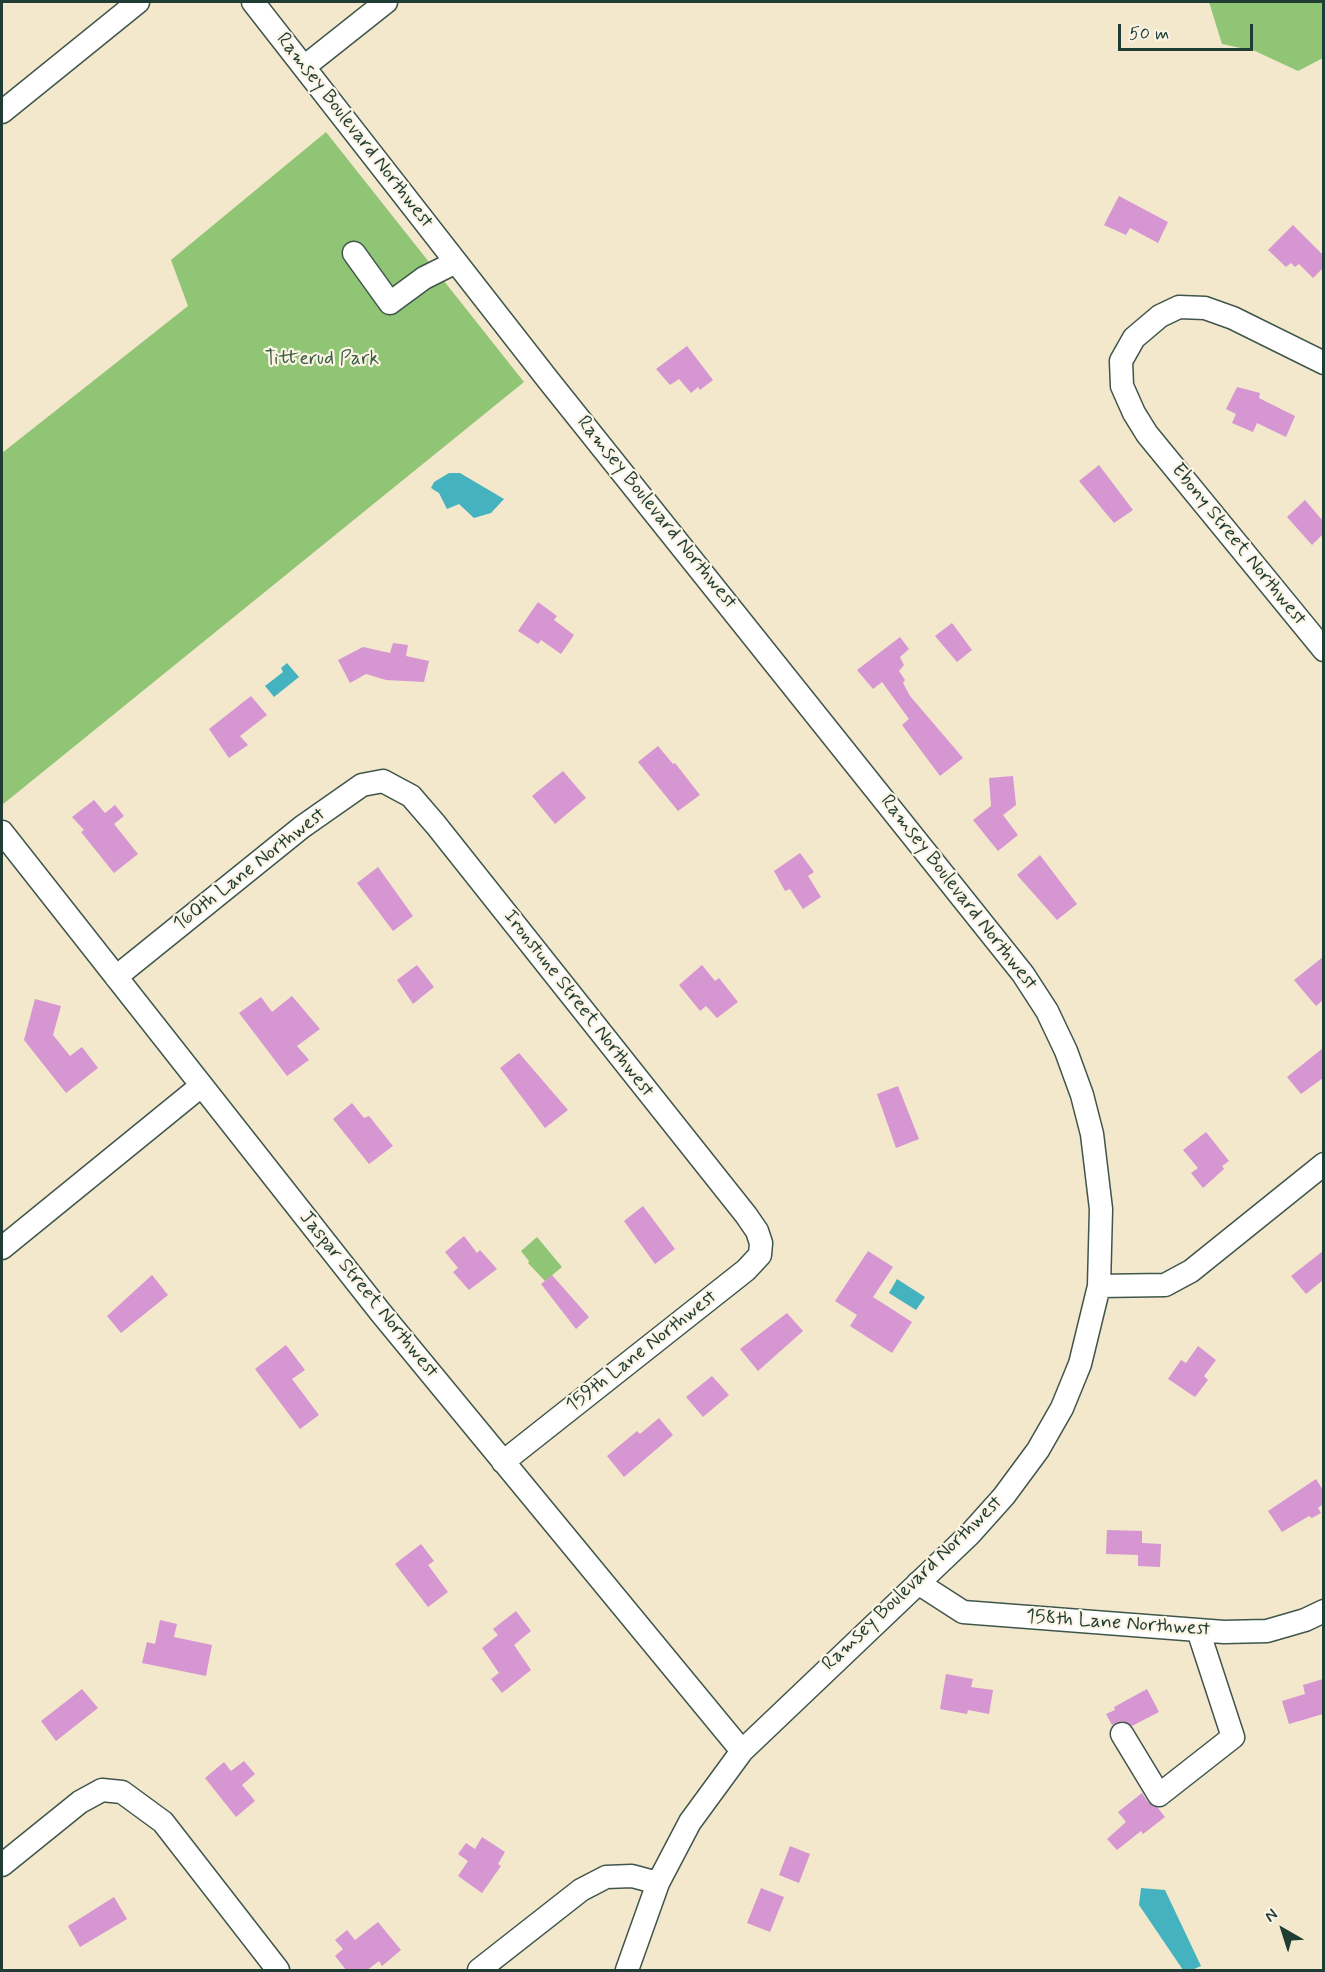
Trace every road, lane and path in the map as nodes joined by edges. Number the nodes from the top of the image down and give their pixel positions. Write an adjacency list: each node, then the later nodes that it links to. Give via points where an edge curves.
1 (138, 2): 5 (street)
2 (253, 2): 4 (street, Ramsey Boulevard Northwest)
3 (386, 2): 4 (street)
4 (304, 67): 7 (street, Ramsey Boulevard Northwest)
5 (2, 112)
6 (354, 253): 7 (street, via 390,303 424,278)
7 (456, 262): 17 (street, Ramsey Boulevard Northwest, via 1023,974 1047,1011 1066,1051 1092,1134 1101,1209)
8 (1323, 363): 9 (street, Ebony Street Northwest, via 1233,318 1205,308 1179,307 1160,316 1134,338 1121,361 1122,386 1152,440)
9 (1323, 650)
10 (391, 786): 12 (street, 160th Lane Northwest, via 383,781 362,785 303,827); 15 (street, Ironstune Street Northwest, via 411,796 436,825)
11 (2, 832): 12 (street, Jaspar Street Northwest)
12 (116, 977): 13 (street, Jaspar Street Northwest)
13 (201, 1086): 16 (street); 18 (street, Jaspar Street Northwest)
14 (1323, 1164): 17 (street, via 1191,1271 1165,1285)
15 (757, 1231): 18 (street, 159th Lane Northwest, via 760,1255 746,1270)
16 (2, 1248)
17 (1099, 1286): 19 (street, Ramsey Boulevard Northwest, via 1080,1364 1062,1408 1038,1450 997,1504)
18 (503, 1462): 23 (street, Jaspar Street Northwest)
19 (918, 1583): 21 (street, 158th Lane Northwest, via 963,1612); 23 (street, Ramsey Boulevard Northwest)
20 (1323, 1611): 21 (street, 158th Lane Northwest, via 1267,1631)
21 (1198, 1630): 22 (street, via 1233,1737 1159,1795)
22 (1122, 1734)
23 (742, 1751): 25 (street, Ramsey Boulevard Northwest, via 690,1822)
24 (2, 1865): 26 (street, via 80,1802 102,1790 122,1792 163,1822)
25 (658, 1883): 27 (street, via 632,1876 606,1877 581,1890); 28 (street, Ramsey Boulevard Northwest)
26 (278, 1971)
27 (479, 1971)
28 (627, 1971)

